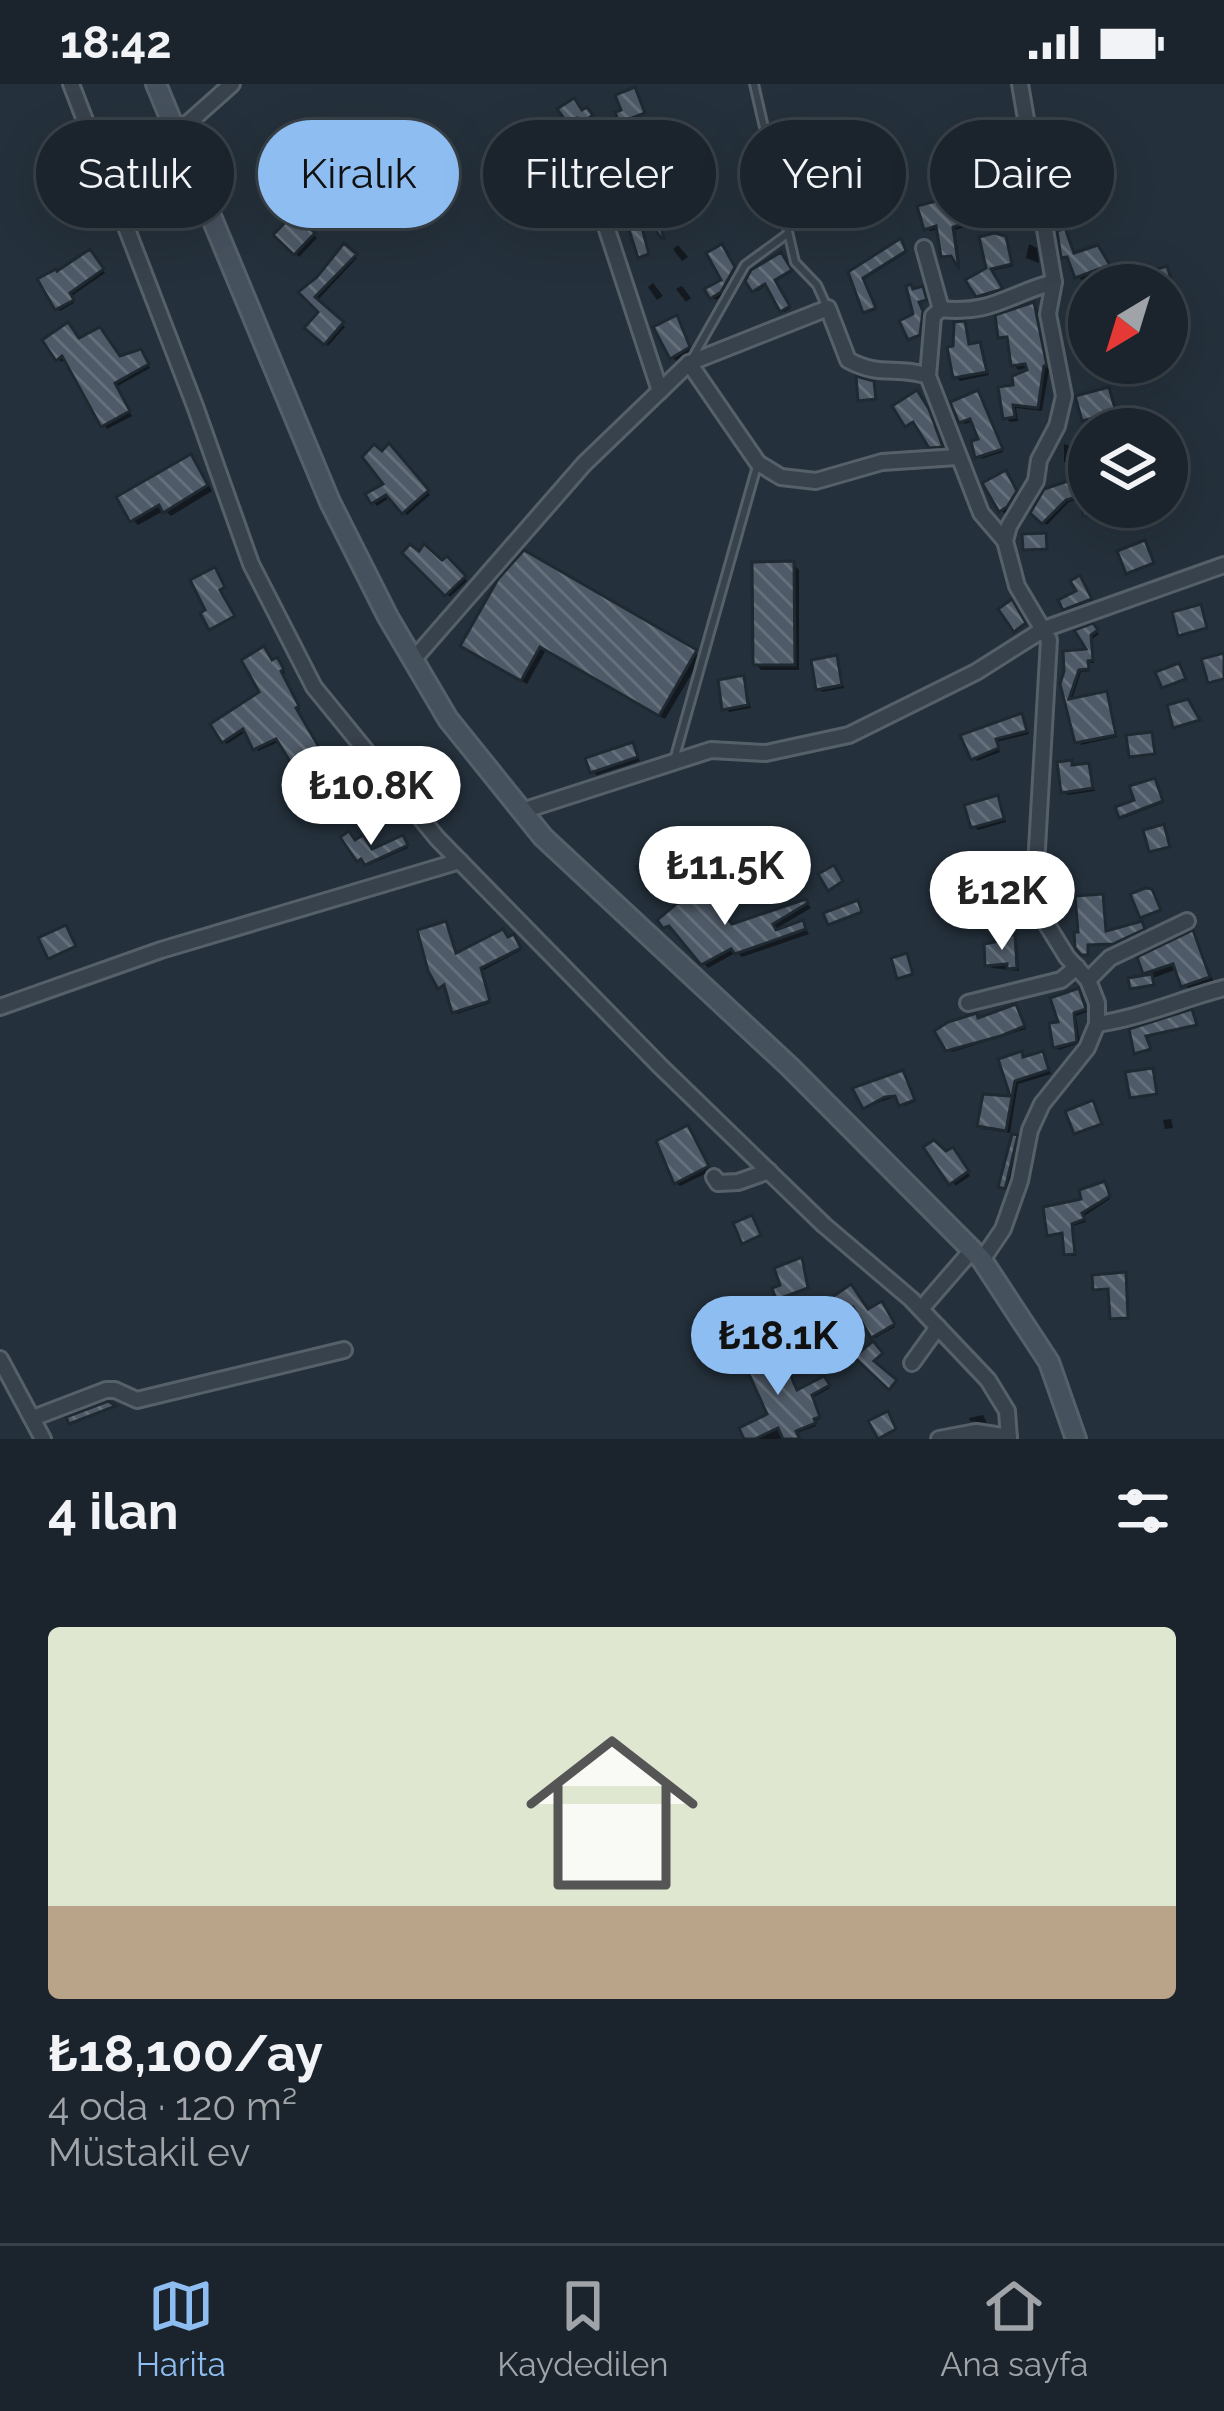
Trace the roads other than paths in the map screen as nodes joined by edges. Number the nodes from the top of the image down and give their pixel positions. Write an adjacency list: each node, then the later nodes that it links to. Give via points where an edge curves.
1 (70, 84): 26 (street, via 251,563 314,687)
2 (156, 84): 6 (street)
3 (232, 84): 7 (street)
4 (754, 84): 10 (lane)
5 (1020, 84): 12 (street)
6 (171, 120)
7 (192, 120)
8 (216, 228): 23 (street, via 330,502)
9 (607, 228): 17 (street)
10 (787, 235): 13 (lane, via 795,262); 15 (lane, via 745,265)
11 (924, 248): 14 (street)
12 (1054, 282): 14 (street, via 983,310); 20 (street, via 1048,314 1064,396 1036,481)
13 (828, 308): 15 (street); 16 (street, via 848,360 882,374)
14 (941, 309): 16 (street, via 933,316)
15 (689, 364): 17 (street); 19 (street)
16 (928, 376): 18 (street)
17 (660, 391): 23 (street, via 522,531)
18 (957, 457): 19 (street, via 882,462 798,482); 20 (street, via 981,513)
19 (758, 463): 24 (lane)
20 (1005, 541): 22 (street, via 1017,586)
21 (1224, 565): 22 (street)
22 (1044, 628): 24 (street, via 849,735 766,753 711,750); 28 (street, via 1036,866 1046,923)
23 (413, 660): 25 (street)
24 (673, 764): 25 (street)
25 (522, 812): 36 (street)
26 (460, 861): 32 (street); 34 (street)
27 (1187, 921): 29 (street, via 1110,958)
28 (1077, 967): 29 (street); 31 (street, via 1061,980)
29 (1088, 980): 33 (street)
30 (1224, 988): 33 (street)
31 (968, 1004)
32 (0, 1007)
33 (1097, 1024): 36 (street, via 1042,1104 1003,1229)
34 (769, 1171): 35 (street, via 738,1182); 37 (street)
35 (714, 1177)
36 (977, 1255): 37 (street); 46 (street, via 1049,1362)
37 (921, 1309): 38 (street)
38 (938, 1327): 41 (street); 44 (street, via 988,1380 1006,1411)
39 (344, 1350): 42 (street, via 137,1400 106,1390)
40 (0, 1359): 42 (street)
41 (912, 1364)
42 (33, 1418): 45 (street)
43 (942, 1438): 44 (street)
44 (1009, 1438)
45 (44, 1439)
46 (1076, 1439)

